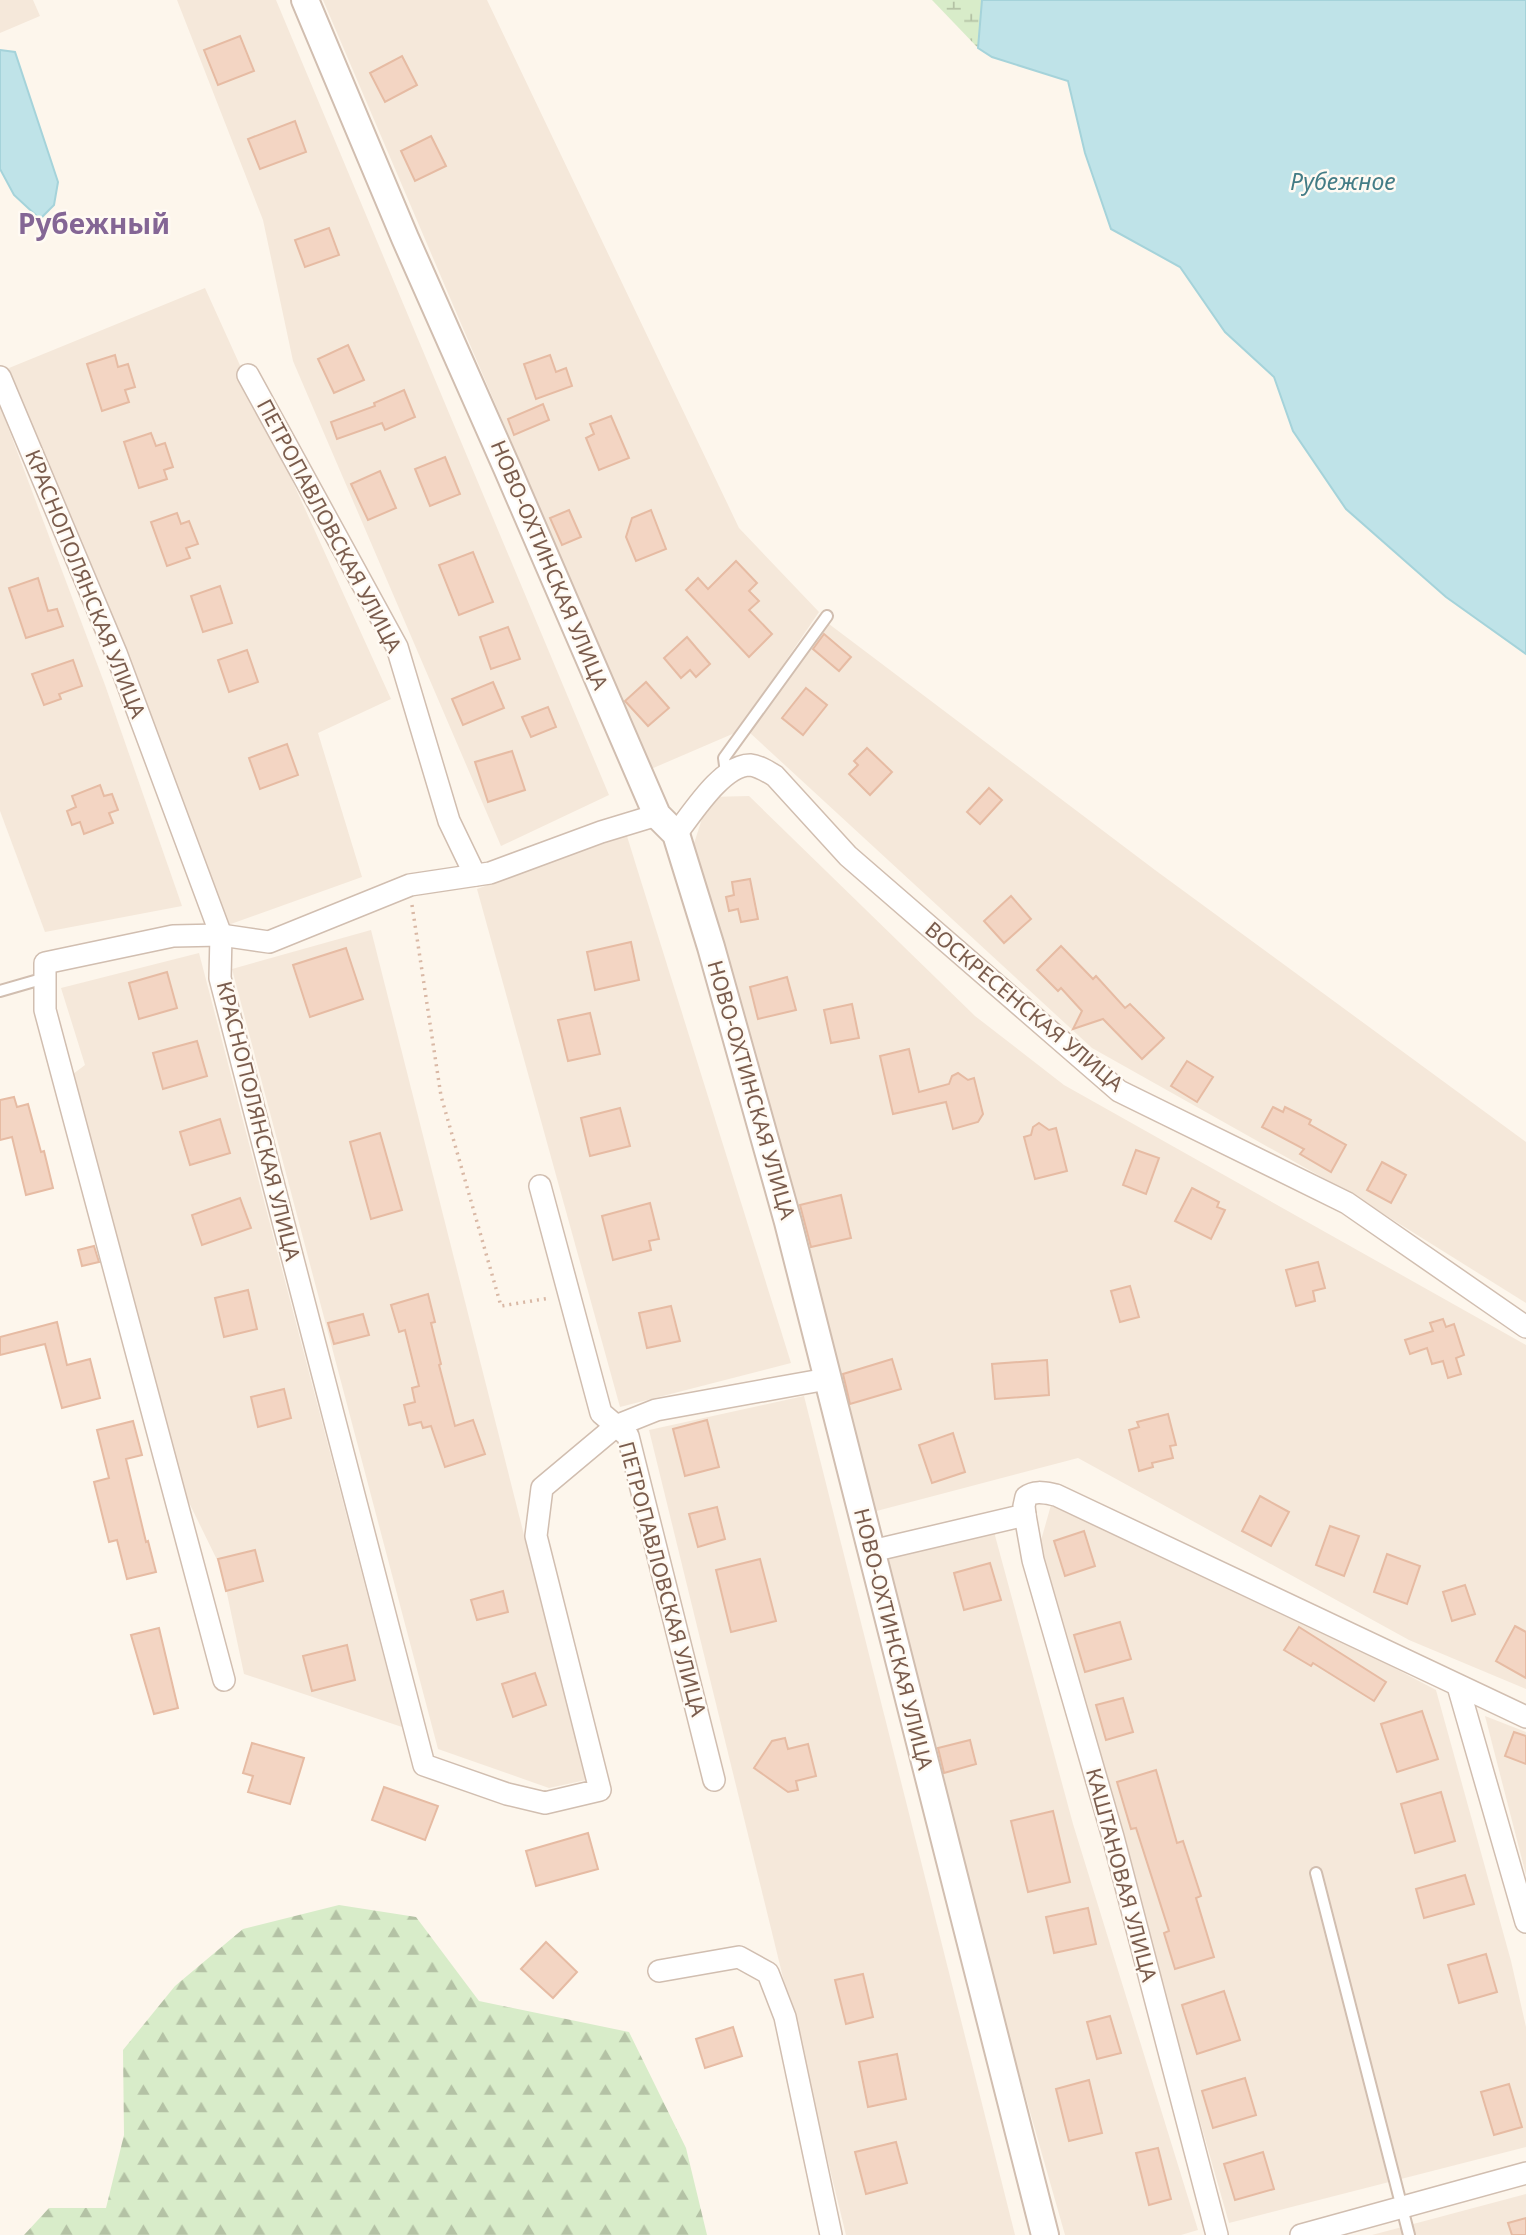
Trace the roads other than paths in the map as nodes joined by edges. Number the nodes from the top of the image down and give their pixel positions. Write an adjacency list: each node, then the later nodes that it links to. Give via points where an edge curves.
1 (305, 0): 6 (street, НОВО-ОХТИНСКАЯ УЛИЦА)
2 (248, 375): 8 (street, ПЕТРОПАВЛОВСКАЯ УЛИЦА, via 397,647 449,821)
3 (0, 377): 9 (street, КРАСНОПОЛЯНСКАЯ УЛИЦА, via 116,653)
4 (827, 616): 5 (lane, via 724,758)
5 (726, 773): 7 (street); 13 (street, ВОСКРЕСЕНСКАЯ УЛИЦА, via 750,765 775,776 848,856 1119,1091 1347,1203)
6 (657, 814): 7 (street, НОВО-ОХТИНСКАЯ УЛИЦА); 8 (street)
7 (676, 834): 14 (street, НОВО-ОХТИНСКАЯ УЛИЦА, via 788,1222)
8 (475, 875): 9 (street, via 410,885 269,942)
9 (221, 935): 10 (street, via 173,936); 15 (street, КРАСНОПОЛЯНСКАЯ УЛИЦА, via 220,978 424,1765 545,1803 600,1790 536,1536 542,1488)
10 (45, 970): 11 (lane); 18 (street, via 44,1010)
11 (0, 991)
12 (540, 1186): 15 (street, ПЕТРОПАВЛОВСКАЯ УЛИЦА, via 601,1413)
13 (1526, 1327)
14 (827, 1379): 15 (street, via 656,1410); 17 (street, НОВО-ОХТИНСКАЯ УЛИЦА)
15 (616, 1426): 21 (street, ПЕТРОПАВЛОВСКАЯ УЛИЦА, via 628,1436)
16 (1025, 1515): 17 (street); 19 (street, via 1026,1497 1032,1493 1056,1495); 29 (street, КАШТАНОВАЯ УЛИЦА, via 1033,1560 1113,1837)
17 (872, 1551): 28 (street, НОВО-ОХТИНСКАЯ УЛИЦА)
18 (224, 1680)
19 (1458, 1686): 20 (street); 23 (street)
20 (1526, 1717)
21 (715, 1780)
22 (1316, 1873): 26 (lane)
23 (1526, 1922)
24 (659, 1971): 27 (street, via 739,1957 768,1973 785,2017)
25 (1526, 2173): 26 (street)
26 (1402, 2207): 30 (street); 31 (lane)
27 (831, 2235)
28 (1045, 2235)
29 (1217, 2235)
30 (1301, 2235)
31 (1409, 2235)

